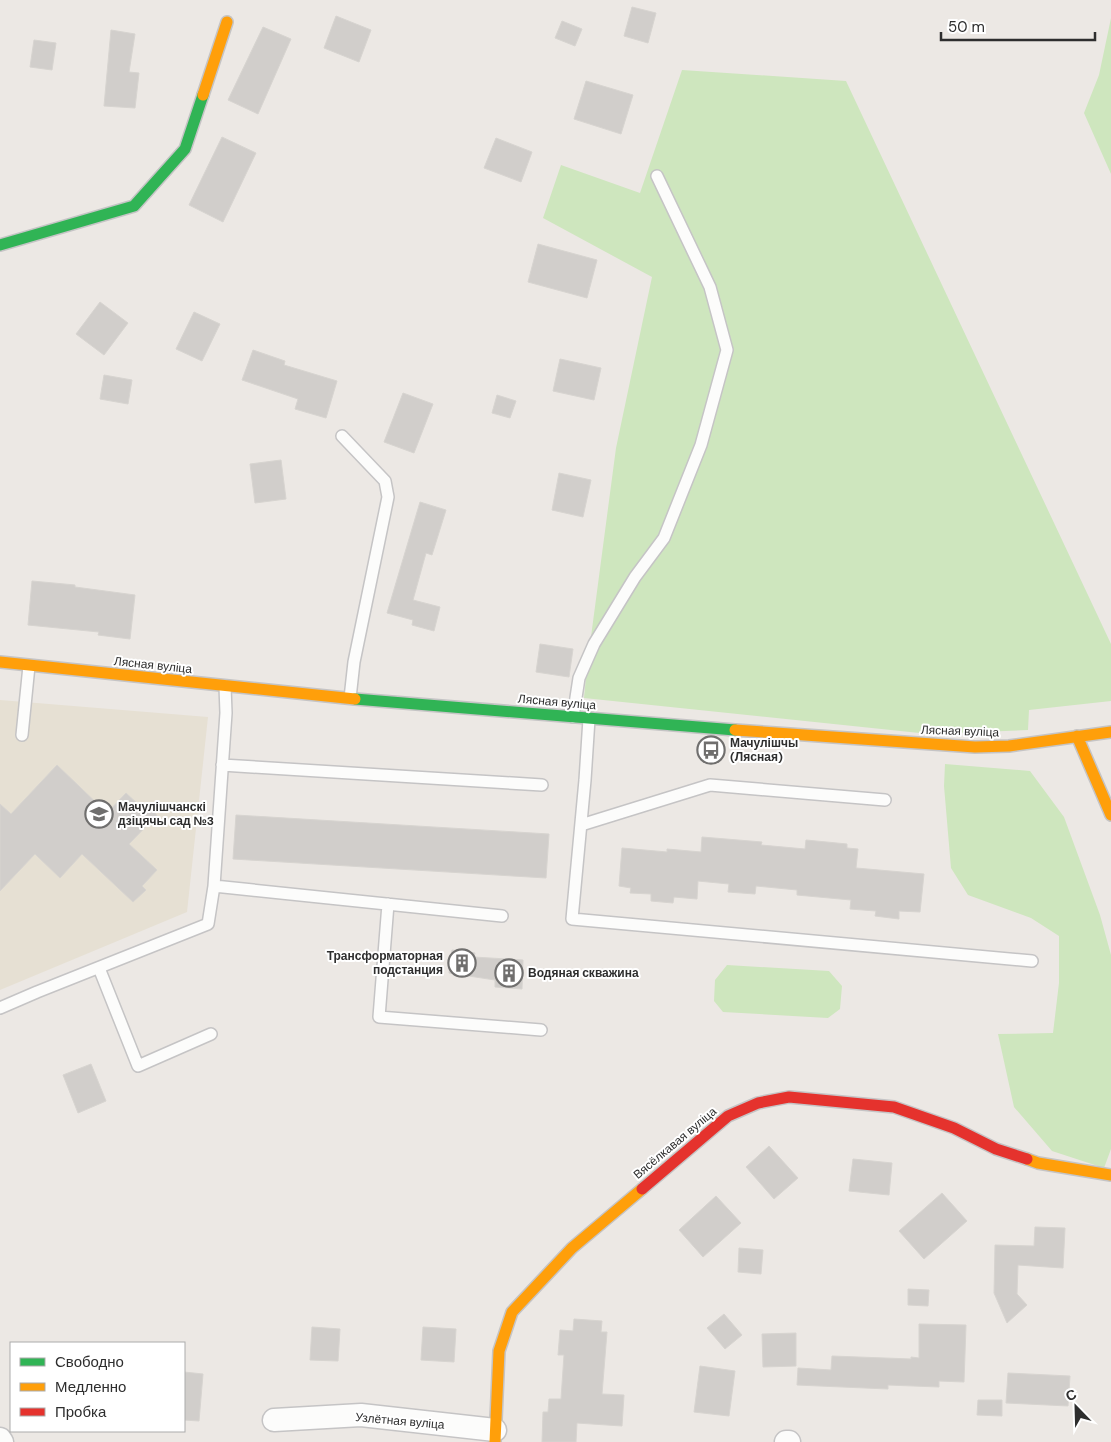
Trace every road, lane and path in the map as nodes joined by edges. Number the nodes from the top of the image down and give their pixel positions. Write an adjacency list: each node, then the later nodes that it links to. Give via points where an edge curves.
1 (227, 22): 3 (street, via 185,149 134,206)
2 (657, 176): 9 (lane, via 710,287 727,350 701,445 664,538 635,577 594,644 579,678)
3 (0, 244)
4 (342, 436): 8 (lane, via 385,481 388,497 354,662)
5 (0, 662): 6 (street, Лясная вуліца)
6 (29, 666): 7 (street, Лясная вуліца); 12 (lane)
7 (225, 686): 8 (street, Лясная вуліца); 14 (lane)
8 (350, 698): 9 (street, Лясная вуліца)
9 (573, 716): 10 (street, Лясная вуліца)
10 (589, 719): 13 (street, Лясная вуліца, via 975,747 1010,746); 18 (lane)
11 (1111, 732): 13 (street, Лясная вуліца)
12 (22, 734)
13 (1077, 736): 17 (street)
14 (222, 765): 15 (lane); 19 (lane)
15 (542, 785)
16 (885, 800): 18 (lane, via 710,785)
17 (1111, 815)
18 (581, 825): 22 (lane, via 572,919)
19 (214, 886): 20 (lane); 23 (lane, via 208,924)
20 (388, 904): 21 (lane); 25 (lane, via 379,1017)
21 (502, 916)
22 (1032, 961)
23 (99, 968): 24 (lane); 26 (lane, via 138,1066)
24 (0, 1008)
25 (540, 1030)
26 (211, 1034)
27 (1111, 1174): 29 (street, Вясёлкавая вуліца, via 1038,1163 894,1107 789,1098 758,1102 728,1116 594,1229 512,1312 499,1351)
28 (274, 1420): 29 (street, Узлётная вуліца, via 361,1415)
29 (495, 1436)
30 (0, 1439): 31 (street)
31 (2, 1442)

